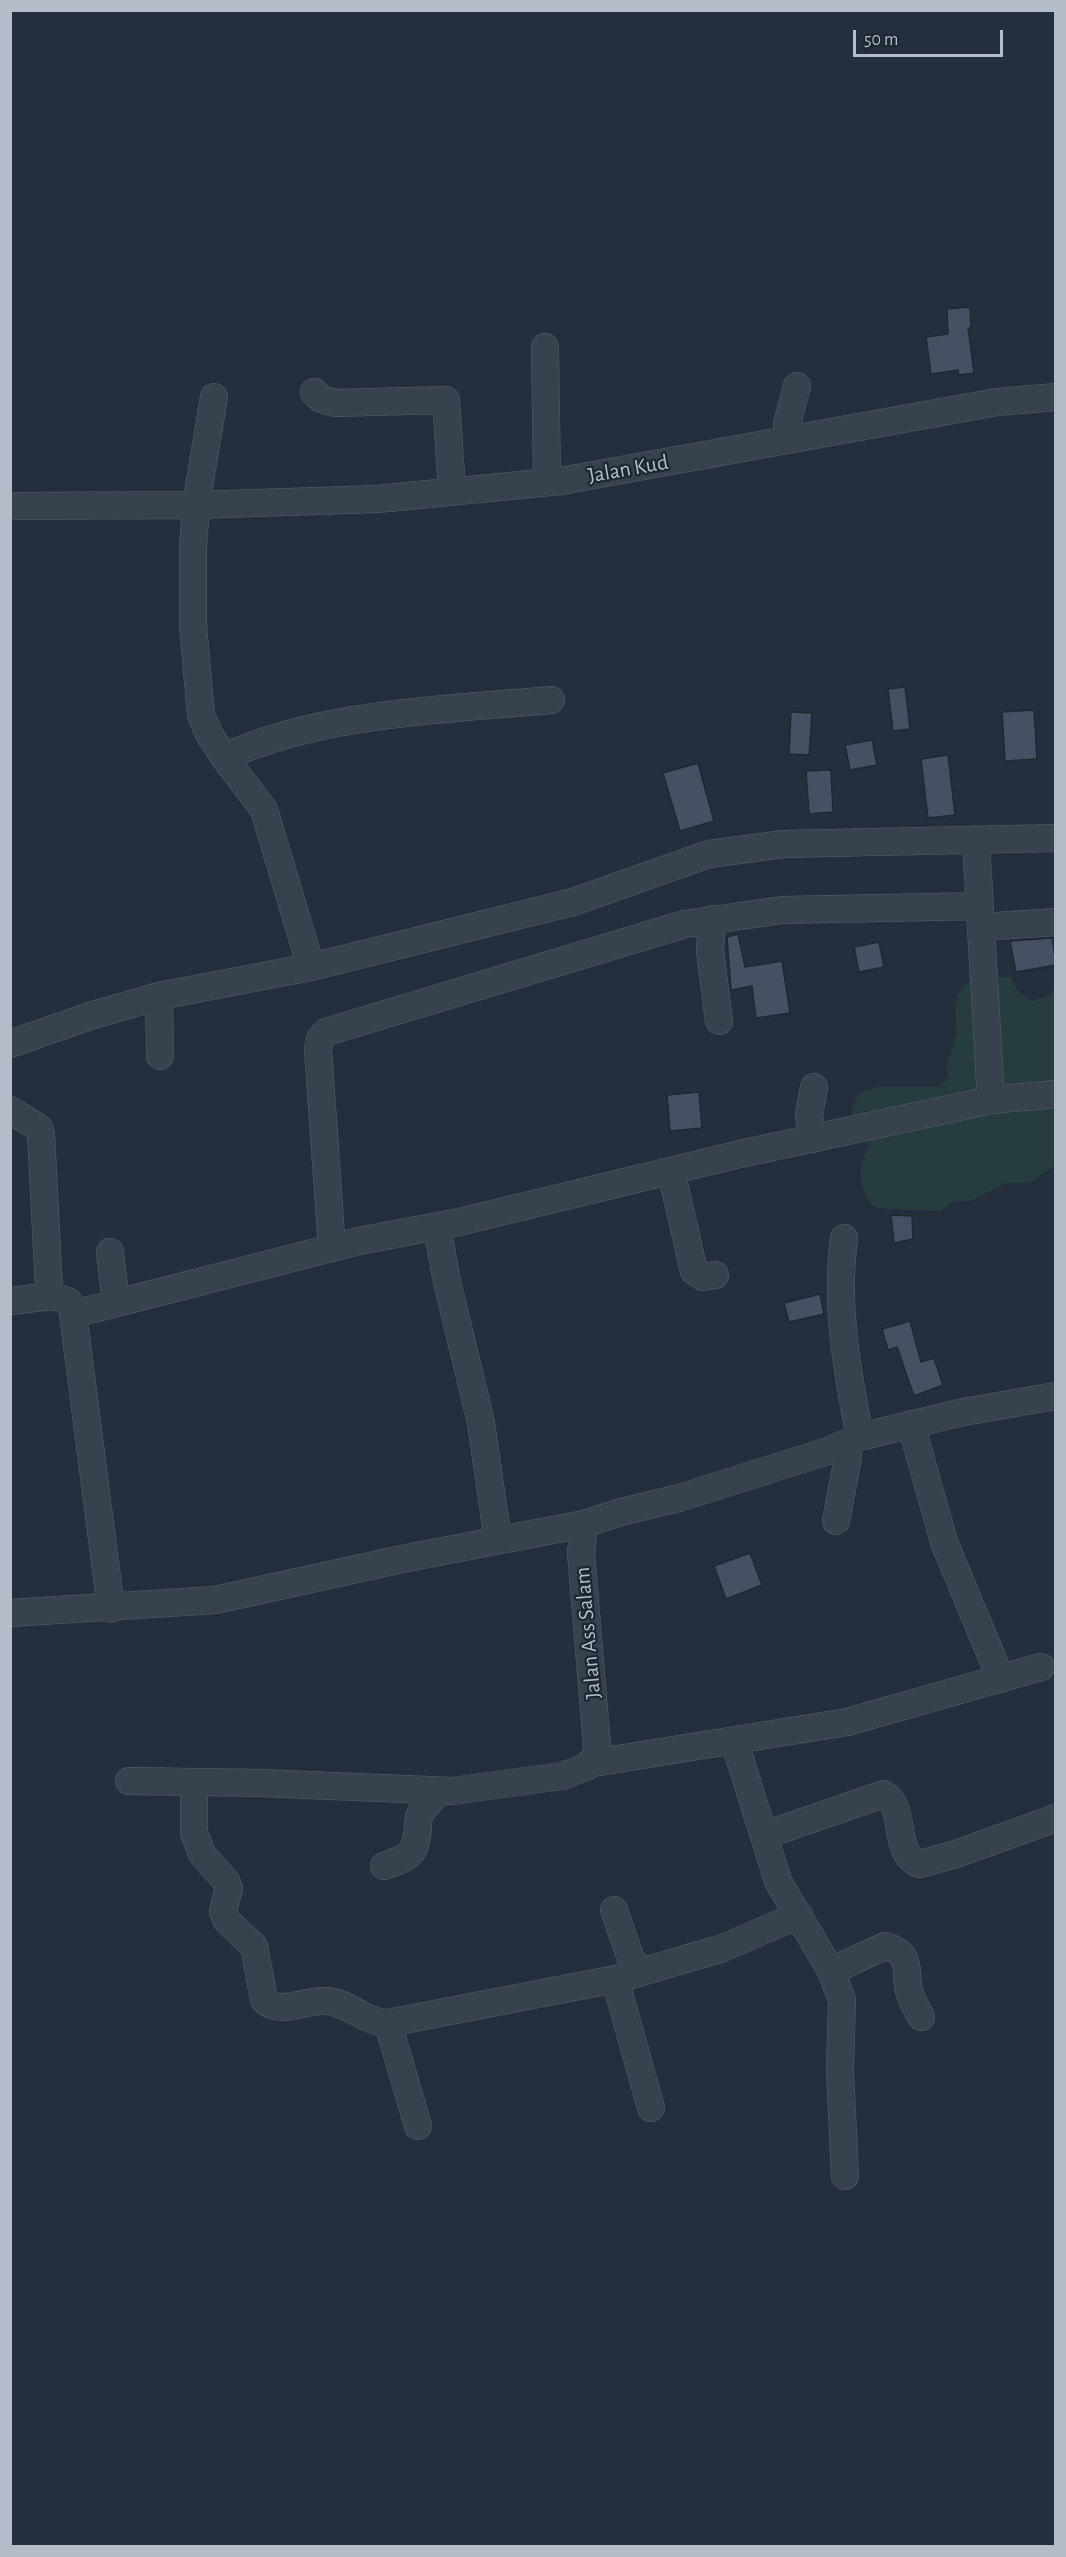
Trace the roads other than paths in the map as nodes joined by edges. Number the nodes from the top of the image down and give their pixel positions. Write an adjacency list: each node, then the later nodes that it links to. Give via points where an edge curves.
1 (545, 347): 7 (street)
2 (797, 386): 6 (street, via 789,412)
3 (314, 392): 8 (street, via 335,403 446,400)
4 (214, 397): 9 (street)
5 (1056, 397): 6 (street, Jalan Kud, via 997,402)
6 (788, 439): 7 (street, Jalan Kud)
7 (547, 482): 8 (street, Jalan Kud)
8 (452, 491): 9 (street, Jalan Kud, via 377,499)
9 (196, 505): 10 (street, Jalan Kud); 12 (street, via 192,599 198,691 201,715)
10 (10, 506)
11 (551, 700): 12 (street, via 348,722 299,731)
12 (224, 757): 18 (street, via 264,810)
13 (1056, 838): 14 (street)
14 (976, 841): 15 (street); 18 (street, via 784,844 709,854 573,902)
15 (981, 917): 16 (street, via 782,910); 17 (street); 25 (street)
16 (712, 919): 20 (street, via 710,951); 31 (street, via 326,1032 318,1050)
17 (1056, 922)
18 (311, 967): 19 (street)
19 (159, 996): 21 (street); 22 (street)
20 (719, 1021)
21 (10, 1044)
22 (160, 1056)
23 (814, 1087): 27 (street, via 809,1115)
24 (1056, 1094): 25 (street)
25 (991, 1100): 27 (street)
26 (10, 1110): 34 (street, via 39,1128 41,1134)
27 (813, 1139): 28 (street)
28 (671, 1171): 29 (street); 33 (street, via 694,1271 703,1277)
29 (437, 1226): 31 (street); 43 (street, via 481,1423)
30 (844, 1238): 40 (street, via 840,1316)
31 (332, 1248): 36 (street)
32 (110, 1252): 36 (street)
33 (715, 1275)
34 (52, 1296): 35 (street); 37 (street, via 68,1301)
35 (10, 1301)
36 (116, 1303): 37 (street)
37 (74, 1314): 44 (street)
38 (1056, 1396): 39 (street)
39 (910, 1424): 40 (street); 47 (street, via 944,1542)
40 (854, 1440): 41 (street); 42 (street, via 689,1495)
41 (836, 1521)
42 (584, 1524): 43 (street); 49 (street, Jalan Ass Salam, via 580,1553 597,1746)
43 (498, 1540): 44 (street, via 215,1600)
44 (111, 1609): 45 (street)
45 (10, 1613)
46 (1041, 1667): 47 (street)
47 (1001, 1679): 48 (street, via 847,1722)
48 (734, 1740): 49 (street); 54 (street)
49 (593, 1763): 52 (street, via 562,1776)
50 (129, 1781): 51 (street)
51 (194, 1782): 52 (street); 62 (street, via 194,1833 202,1854 229,1888 223,1912 227,1921 254,1946 264,2000 279,2007 327,2001)
52 (435, 1791): 55 (street, via 431,1803 418,1818 415,1848 410,1856)
53 (1056, 1818): 54 (street, via 920,1864 906,1855 894,1808 884,1794)
54 (765, 1835): 57 (street, via 778,1881)
55 (384, 1866)
56 (614, 1910): 58 (street, via 632,1962)
57 (799, 1915): 58 (street, via 723,1948); 59 (street)
58 (645, 1971): 60 (street)
59 (831, 1971): 61 (street, via 885,1946 892,1948 908,1967 909,1990); 65 (street, via 843,2013 840,2071)
60 (615, 1979): 62 (street); 63 (street)
61 (921, 2017)
62 (388, 2023): 64 (street)
63 (651, 2108)
64 (418, 2126)
65 (845, 2176)

